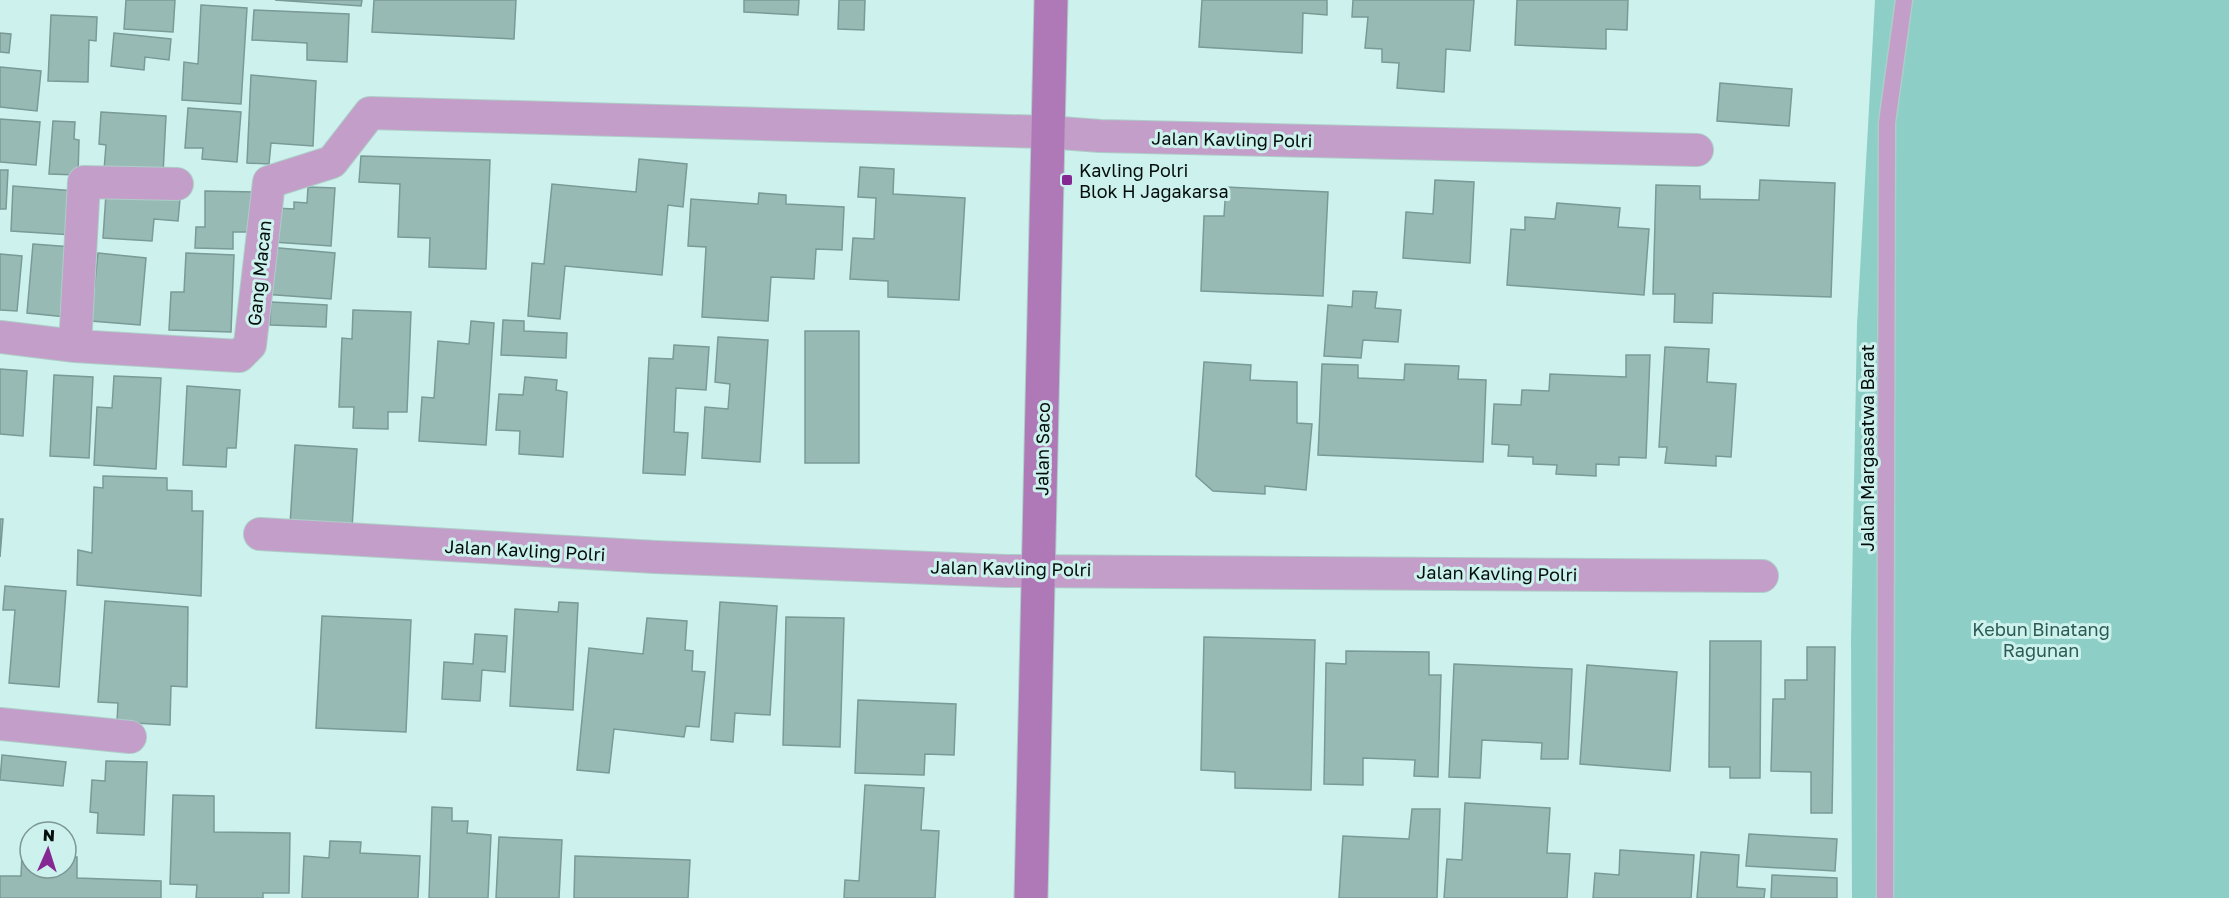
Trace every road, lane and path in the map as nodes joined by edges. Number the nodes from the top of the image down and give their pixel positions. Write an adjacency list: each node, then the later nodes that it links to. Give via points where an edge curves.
1 (1051, 0): 4 (main road, Jalan Saco)
2 (1904, 0): 15 (lane, Jalan Margasatwa Barat, via 1887,123)
3 (370, 112): 4 (street, Jalan Kavling Polri); 8 (street, Gang Macan, via 332,162 269,182 250,345 239,356)
4 (1047, 132): 5 (street, Jalan Kavling Polri); 10 (main road, Jalan Saco)
5 (1697, 150)
6 (177, 184): 8 (street, via 84,182)
7 (0, 338): 8 (street, Gang Macan)
8 (75, 346)
9 (260, 534): 10 (street, Jalan Kavling Polri, via 655,557)
10 (1040, 571): 11 (street, Jalan Kavling Polri); 14 (main road, Jalan Saco)
11 (1762, 576)
12 (0, 724): 13 (street)
13 (130, 737)
14 (1031, 898)
15 (1885, 898)

